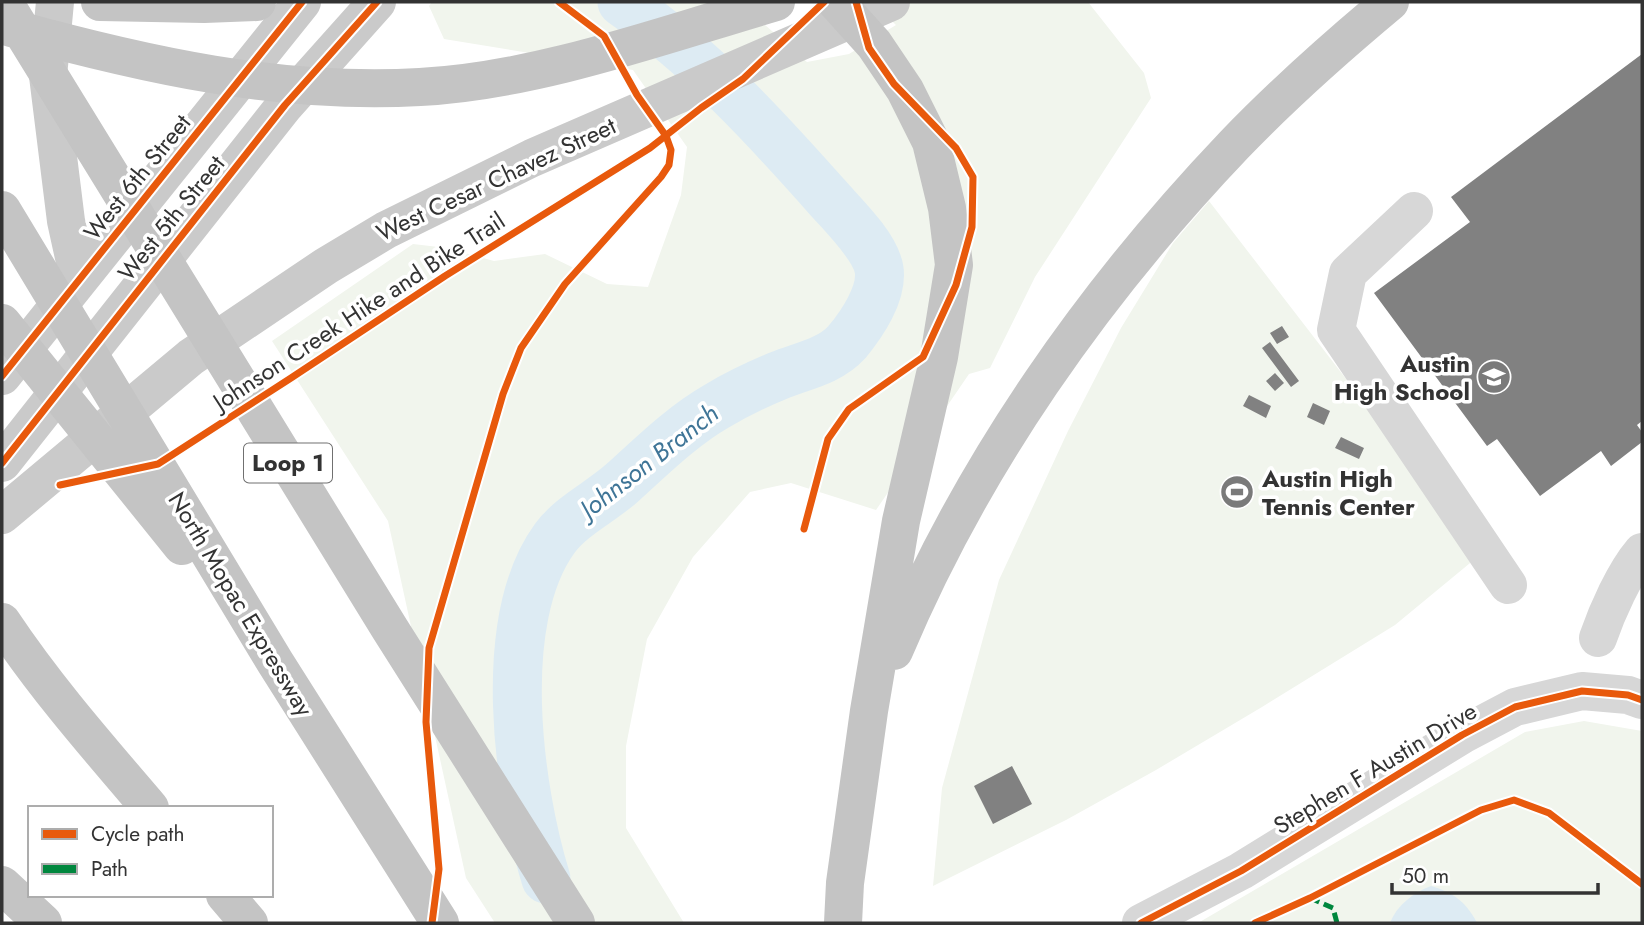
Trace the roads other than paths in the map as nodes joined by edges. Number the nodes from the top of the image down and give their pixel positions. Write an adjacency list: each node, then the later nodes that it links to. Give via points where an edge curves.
1 (4, 2): 34 (highway, Loop 1)
2 (55, 2): 14 (main road, via 48,76 66,220)
3 (100, 2): 4 (highway)
4 (257, 2)
5 (302, 2): 14 (main road, West 6th Street)
6 (377, 2): 17 (main road, West 5th Street, via 285,105)
7 (776, 2): 11 (highway, via 568,62 421,87 269,84 105,54)
8 (836, 2): 25 (highway, via 874,44 905,90 931,142 947,208 954,265 939,358 901,522)
9 (891, 2): 18 (main road, West Cesar Chavez Street, via 532,158 386,230 191,357)
10 (1390, 2): 25 (highway, via 1235,144 1075,334 974,488 914,605)
11 (2, 26)
12 (2, 210): 23 (highway, North Mopac Expressway)
13 (1414, 211): 20 (street, via 1348,273 1336,330)
14 (79, 280): 16 (main road, West 6th Street)
15 (2, 323): 23 (highway)
16 (2, 376)
17 (11, 450)
18 (2, 515)
19 (1642, 552): 22 (street, via 1606,612)
20 (1508, 585)
21 (2, 622): 26 (highway, via 74,720)
22 (1598, 638)
23 (275, 663): 33 (highway, North Mopac Expressway)
24 (1642, 700): 36 (street, Stephen F Austin Drive, via 1582,691 1515,707 1241,871)
25 (869, 711): 35 (highway)
26 (148, 806)
27 (2, 885): 31 (highway)
28 (227, 897): 32 (highway)
29 (2, 902): 30 (street)
30 (16, 923)
31 (44, 923)
32 (249, 923)
33 (440, 923)
34 (576, 923)
35 (843, 923)
36 (1141, 923)

